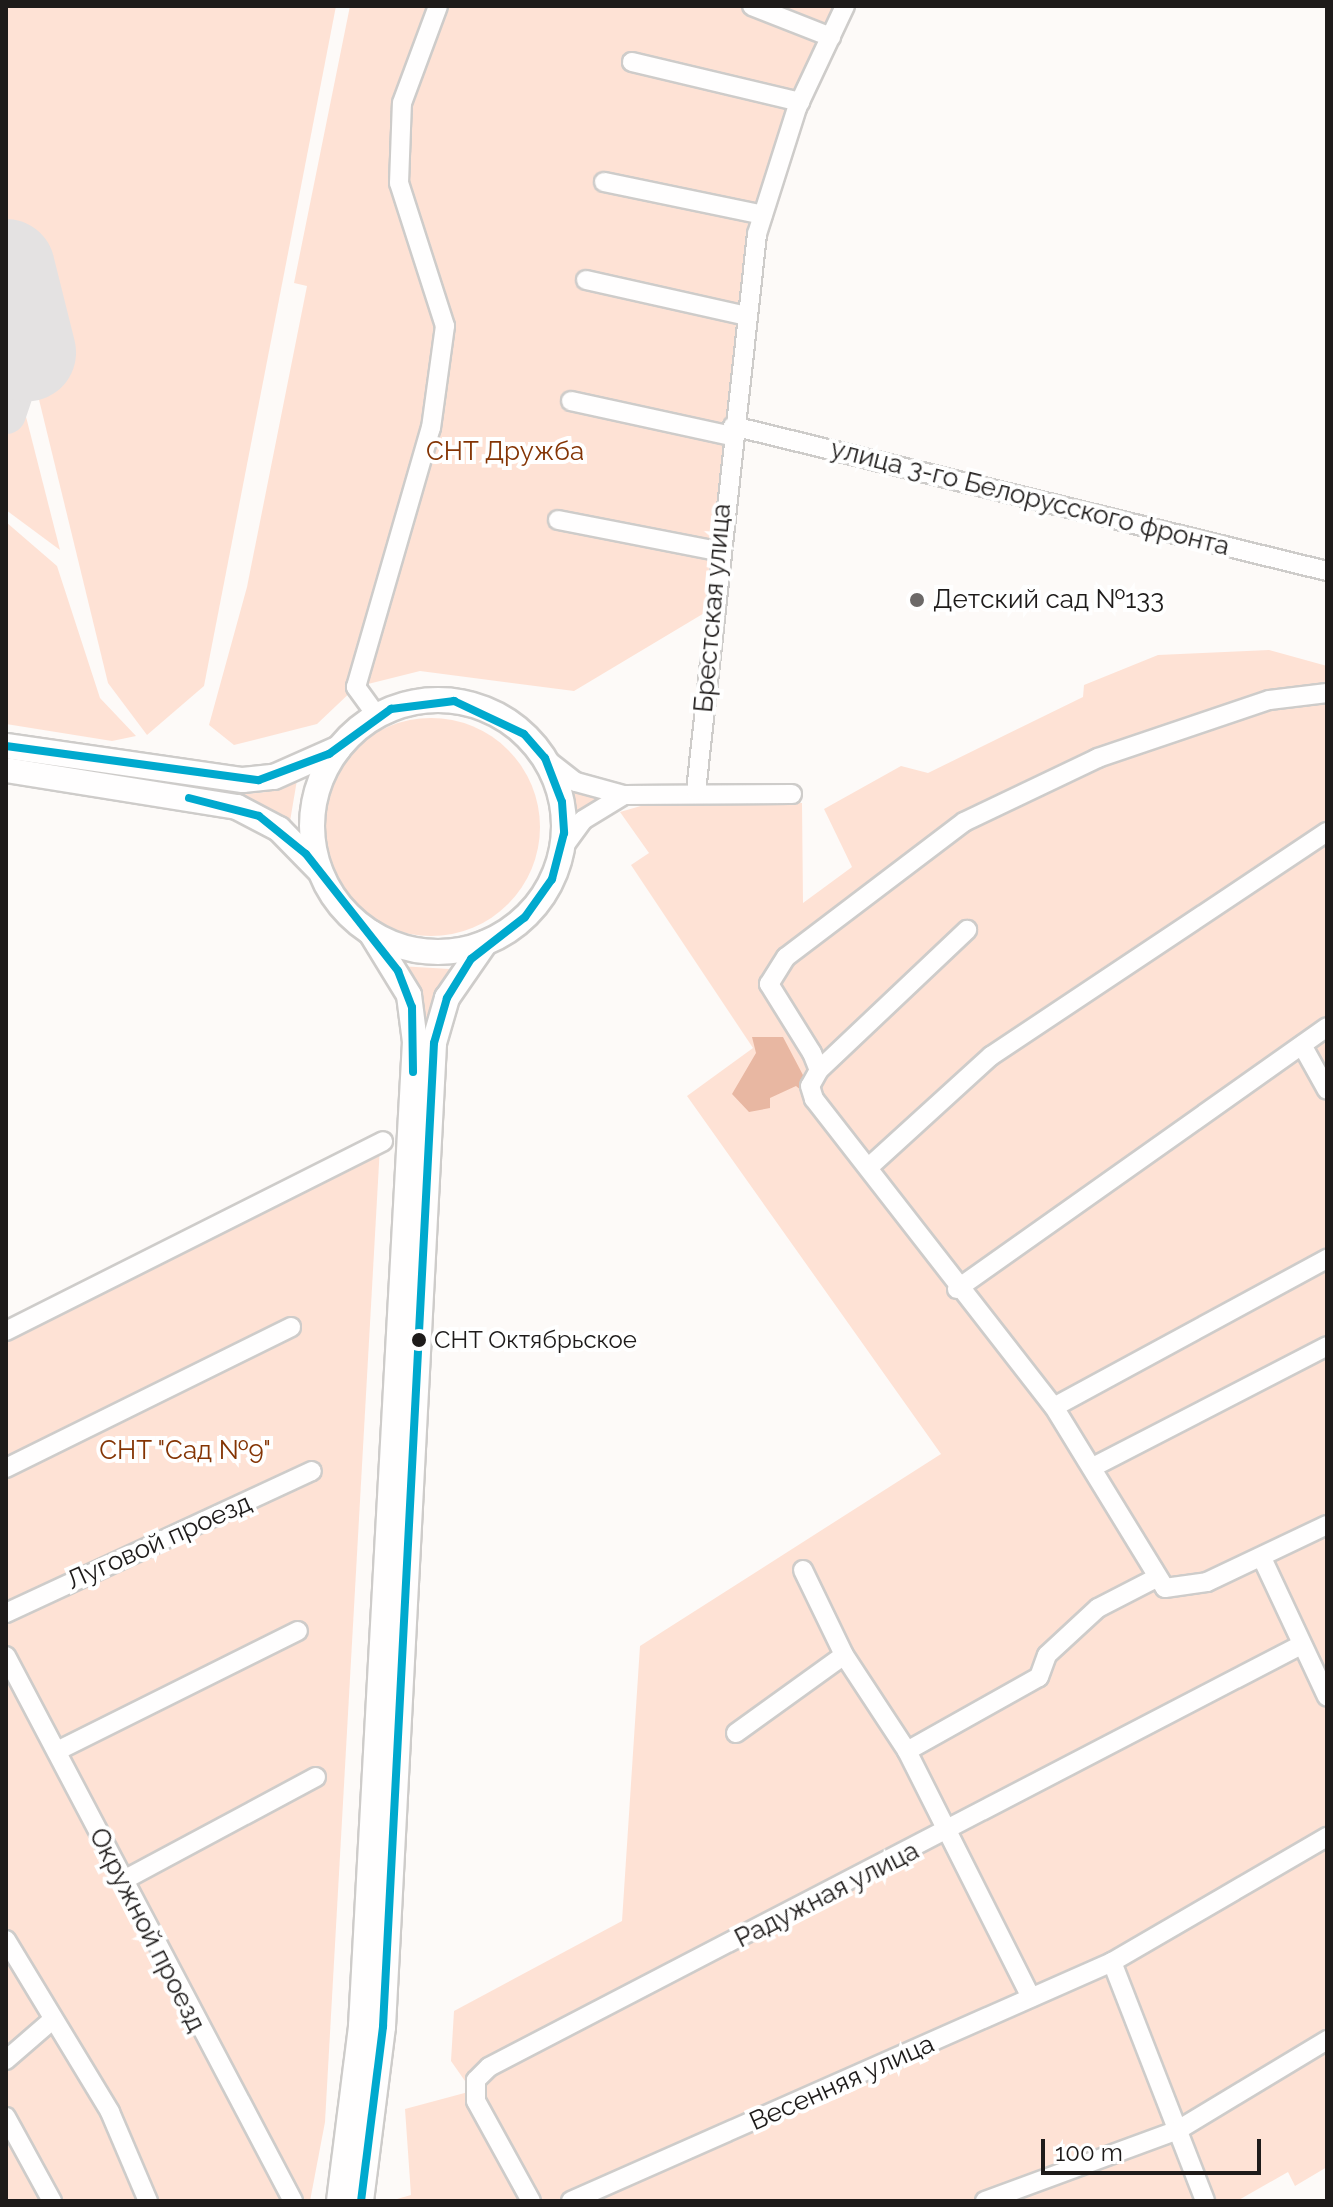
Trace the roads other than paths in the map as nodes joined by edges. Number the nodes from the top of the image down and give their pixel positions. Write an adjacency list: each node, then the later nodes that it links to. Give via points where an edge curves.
1 (438, 6): 17 (street, via 402,103 399,183 445,326 431,428 356,687)
2 (752, 6): 4 (street)
3 (845, 6): 4 (street, Брестская улица)
4 (831, 37): 6 (street, Брестская улица)
5 (632, 62): 6 (street)
6 (800, 102): 8 (street, Брестская улица)
7 (604, 182): 8 (street)
8 (763, 215): 10 (street, Брестская улица)
9 (586, 280): 10 (street)
10 (747, 316): 12 (street, Брестская улица)
11 (571, 401): 12 (street, улица 3-го Белорусского фронта)
12 (732, 431): 14 (street, Брестская улица); 15 (street, улица 3-го Белорусского фронта)
13 (558, 520): 14 (street)
14 (718, 551): 22 (street, Брестская улица)
15 (1327, 571)
16 (1327, 693): 33 (street, via 1269,700 1098,758 964,822 862,895 786,957 769,984)
17 (377, 716): 19 (main road); 20 (main road, via 422,701 469,704 512,724)
18 (6, 746): 19 (main road, via 243,780 274,777)
19 (341, 746): 27 (main road, via 313,811)
20 (545, 758): 24 (street, via 576,782); 26 (main road, via 562,802)
21 (6, 770): 27 (main road, via 237,807 279,829)
22 (696, 791): 23 (street); 24 (street)
23 (792, 794)
24 (624, 795): 26 (street, via 583,820)
25 (1327, 832): 36 (street, via 991,1056)
26 (562, 849): 30 (main road, via 536,906)
27 (321, 873): 29 (main road, via 346,913)
28 (967, 930): 33 (street)
29 (371, 933): 30 (main road, via 431,952); 74 (main road, via 409,995 415,1042 361,2026)
30 (485, 943): 75 (main road, via 452,989 434,1043 384,2011)
31 (1327, 1027): 32 (street)
32 (1302, 1045): 34 (street); 38 (street)
33 (819, 1070): 36 (street, via 810,1086 814,1099)
34 (1327, 1090)
35 (383, 1141): 40 (street)
36 (869, 1167): 38 (street)
37 (1327, 1259): 42 (street)
38 (957, 1289): 42 (street)
39 (291, 1327): 44 (street)
40 (6, 1331)
41 (1327, 1346): 43 (street)
42 (1054, 1407): 43 (street)
43 (1095, 1466): 49 (street)
44 (6, 1468)
45 (312, 1471): 50 (street, Луговой проезд)
46 (1327, 1525): 47 (street)
47 (1262, 1558): 49 (street, via 1176,1591); 52 (street)
48 (803, 1570): 53 (street)
49 (1156, 1578): 58 (street, via 1098,1608 1047,1655 1039,1677)
50 (6, 1613)
51 (298, 1631): 57 (street)
52 (1299, 1646): 55 (street); 60 (street, Радужная улица)
53 (844, 1655): 56 (street); 58 (street)
54 (6, 1656): 57 (street, Окружной проезд)
55 (1327, 1697)
56 (736, 1733)
57 (57, 1751): 62 (street, Окружной проезд)
58 (907, 1751): 60 (street)
59 (316, 1777): 62 (street)
60 (944, 1830): 65 (street); 76 (street, Радужная улица, via 489,2067 476,2080 476,2101)
61 (1327, 1837): 64 (street, Весенняя улица)
62 (122, 1881): 73 (street, Окружной проезд)
63 (6, 1940): 66 (street)
64 (1112, 1962): 65 (street, Весенняя улица); 70 (street)
65 (1031, 1998): 77 (street, Весенняя улица)
66 (51, 2021): 68 (street); 72 (street, via 110,2112)
67 (1327, 2040): 70 (street)
68 (6, 2060)
69 (6, 2117): 71 (street)
70 (1178, 2130): 78 (street); 79 (street)
71 (52, 2201)
72 (148, 2201)
73 (293, 2201)
74 (339, 2201)
75 (361, 2201)
76 (531, 2201)
77 (571, 2201)
78 (985, 2201)
79 (1205, 2201)

